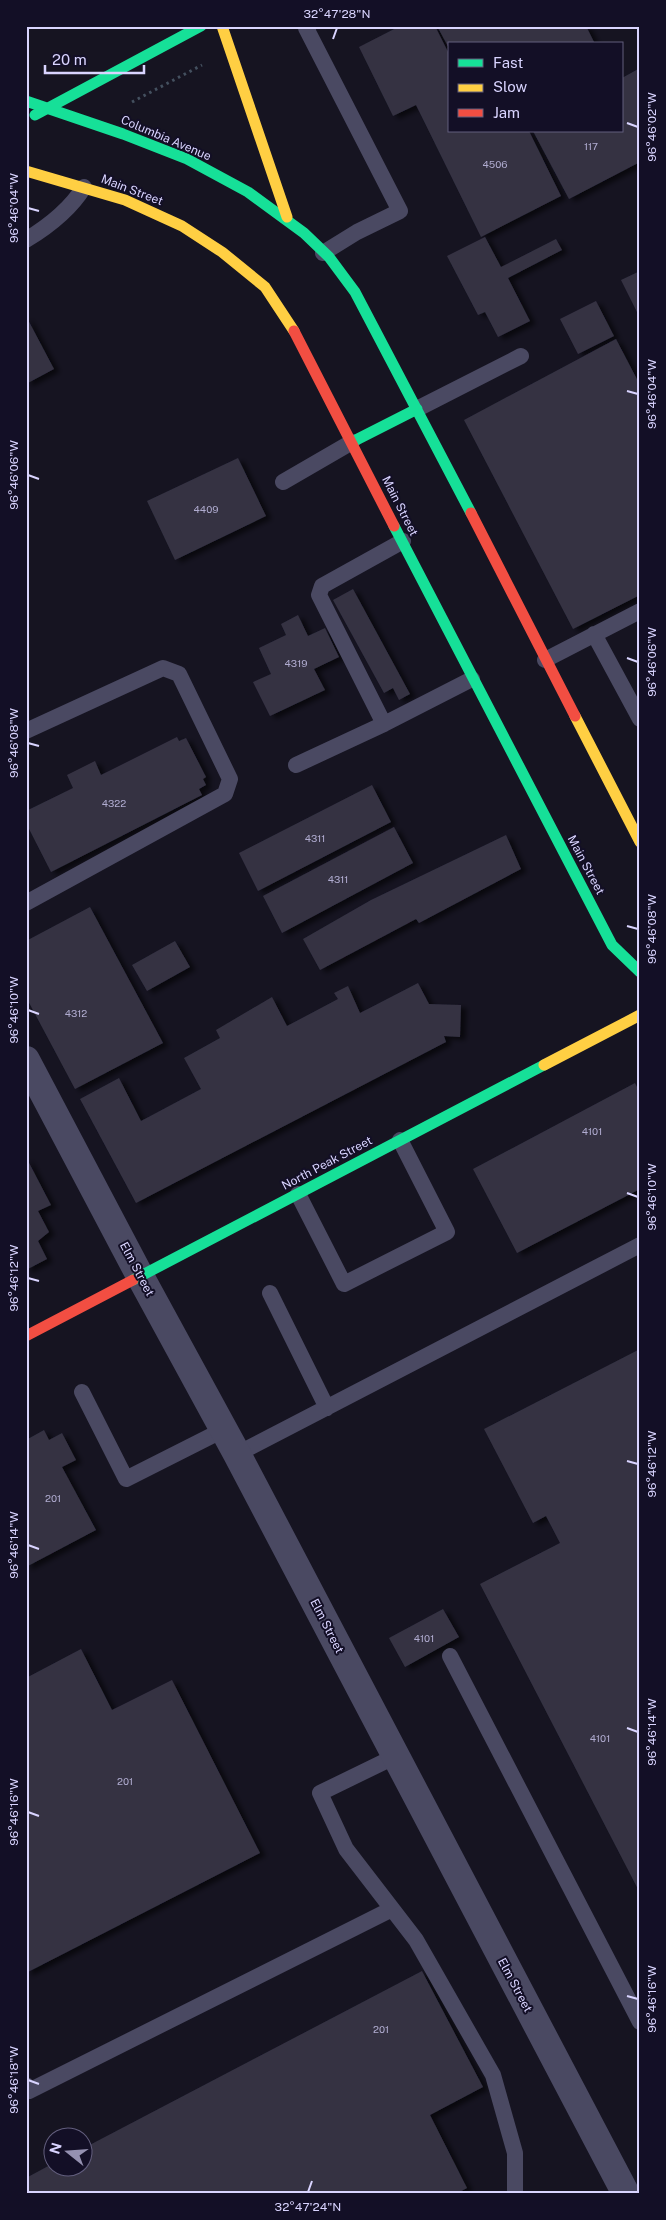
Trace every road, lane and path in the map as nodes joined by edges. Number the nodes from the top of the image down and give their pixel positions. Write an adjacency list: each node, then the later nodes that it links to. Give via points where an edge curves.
1 (201, 26): 7 (main road)
2 (222, 26): 11 (main road)
3 (309, 26): 13 (lane, via 306,28 400,211)
4 (208, 62): 6 (path)
5 (26, 101): 7 (main road, Columbia Avenue)
6 (132, 102)
7 (45, 110): 8 (main road); 11 (main road, Columbia Avenue, via 124,134 194,162)
8 (26, 119)
9 (26, 171): 10 (main road, Main Street)
10 (84, 187): 12 (lane, via 74,203); 16 (main road, Main Street, via 125,200 182,226 222,252 265,287 301,342)
11 (287, 217): 13 (main road)
12 (26, 240)
13 (323, 253): 15 (main road, via 350,285)
14 (520, 356): 15 (lane)
15 (417, 409): 16 (main road); 21 (main road)
16 (352, 442): 17 (lane); 18 (main road, Main Street)
17 (283, 482)
18 (403, 540): 22 (main road, Main Street); 24 (lane, via 322,586 319,594)
19 (640, 611): 20 (lane)
20 (594, 634): 21 (lane); 23 (lane)
21 (545, 660): 27 (main road)
22 (472, 679): 24 (lane); 29 (main road, Main Street, via 612,945)
23 (640, 719)
24 (384, 724): 26 (lane)
25 (26, 731): 28 (lane, via 164,668 179,674 230,779 225,794)
26 (296, 765)
27 (640, 842)
28 (26, 903)
29 (640, 972)
30 (640, 1015): 32 (main road, North Peak Street)
31 (26, 1060): 35 (street, Elm Street)
32 (400, 1140): 33 (main road, North Peak Street); 33 (lane, via 447,1232 344,1284)
33 (298, 1194): 35 (main road, North Peak Street)
34 (640, 1245): 39 (lane)
35 (140, 1276): 37 (main road, North Peak Street); 40 (street, Elm Street)
36 (270, 1293): 39 (lane)
37 (26, 1336)
38 (82, 1392): 40 (lane, via 126,1479)
39 (327, 1408): 41 (lane)
40 (224, 1430): 41 (street, Elm Street)
41 (237, 1454): 43 (street, Elm Street)
42 (450, 1656): 45 (lane)
43 (394, 1757): 44 (lane, via 320,1793 346,1850); 48 (street, Elm Street)
44 (392, 1910): 46 (lane, via 29,2091); 47 (lane, via 416,1940 493,2075 515,2153)
45 (640, 2022)
46 (26, 2085)
47 (515, 2194)
48 (626, 2194)

